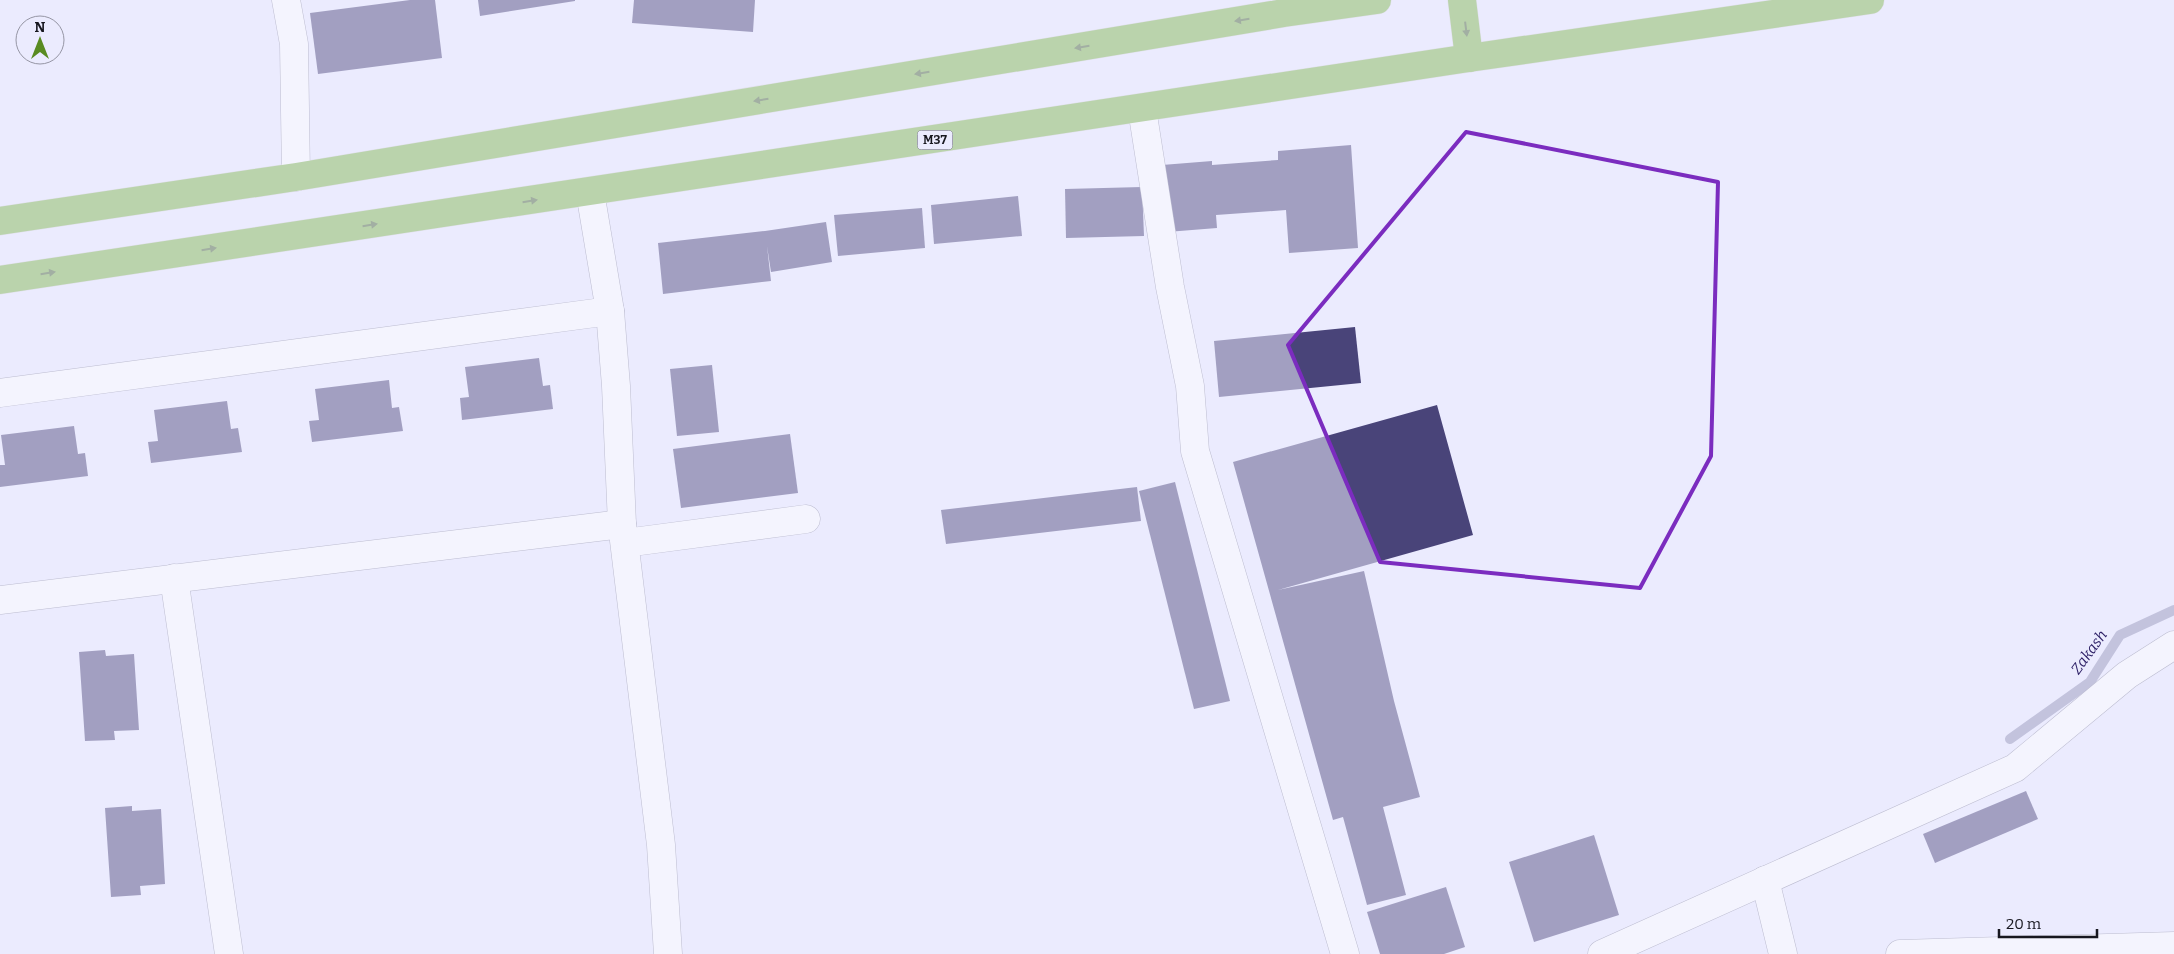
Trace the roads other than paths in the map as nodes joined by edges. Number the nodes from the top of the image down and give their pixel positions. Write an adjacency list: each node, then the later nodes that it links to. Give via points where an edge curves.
1 (286, 0): 8 (street, via 294,44)
2 (1377, 0): 5 (highway)
3 (1462, 0): 6 (highway, one-way to 6)
4 (1870, 0): 6 (highway, M37)
5 (1284, 6): 8 (highway, one-way to 8)
6 (1469, 58): 7 (highway, M37)
7 (1142, 109): 9 (highway, M37); 23 (street, via 1170,287 1190,386 1195,451)
8 (296, 177): 10 (highway)
9 (590, 192): 11 (highway, M37, one-way to 9); 12 (street)
10 (0, 220)
11 (0, 280)
12 (610, 311): 13 (street); 15 (street)
13 (0, 393)
14 (806, 519): 15 (street)
15 (623, 534): 16 (street); 22 (street, via 661,845)
16 (174, 578): 17 (street); 21 (street)
17 (0, 600)
18 (2174, 645): 19 (street, via 2127,675 2015,768)
19 (1765, 880): 24 (street); 25 (street)
20 (2174, 946): 26 (street)
21 (229, 954)
22 (668, 954)
23 (1345, 954)
24 (1602, 954)
25 (1783, 954)
26 (1900, 954)

